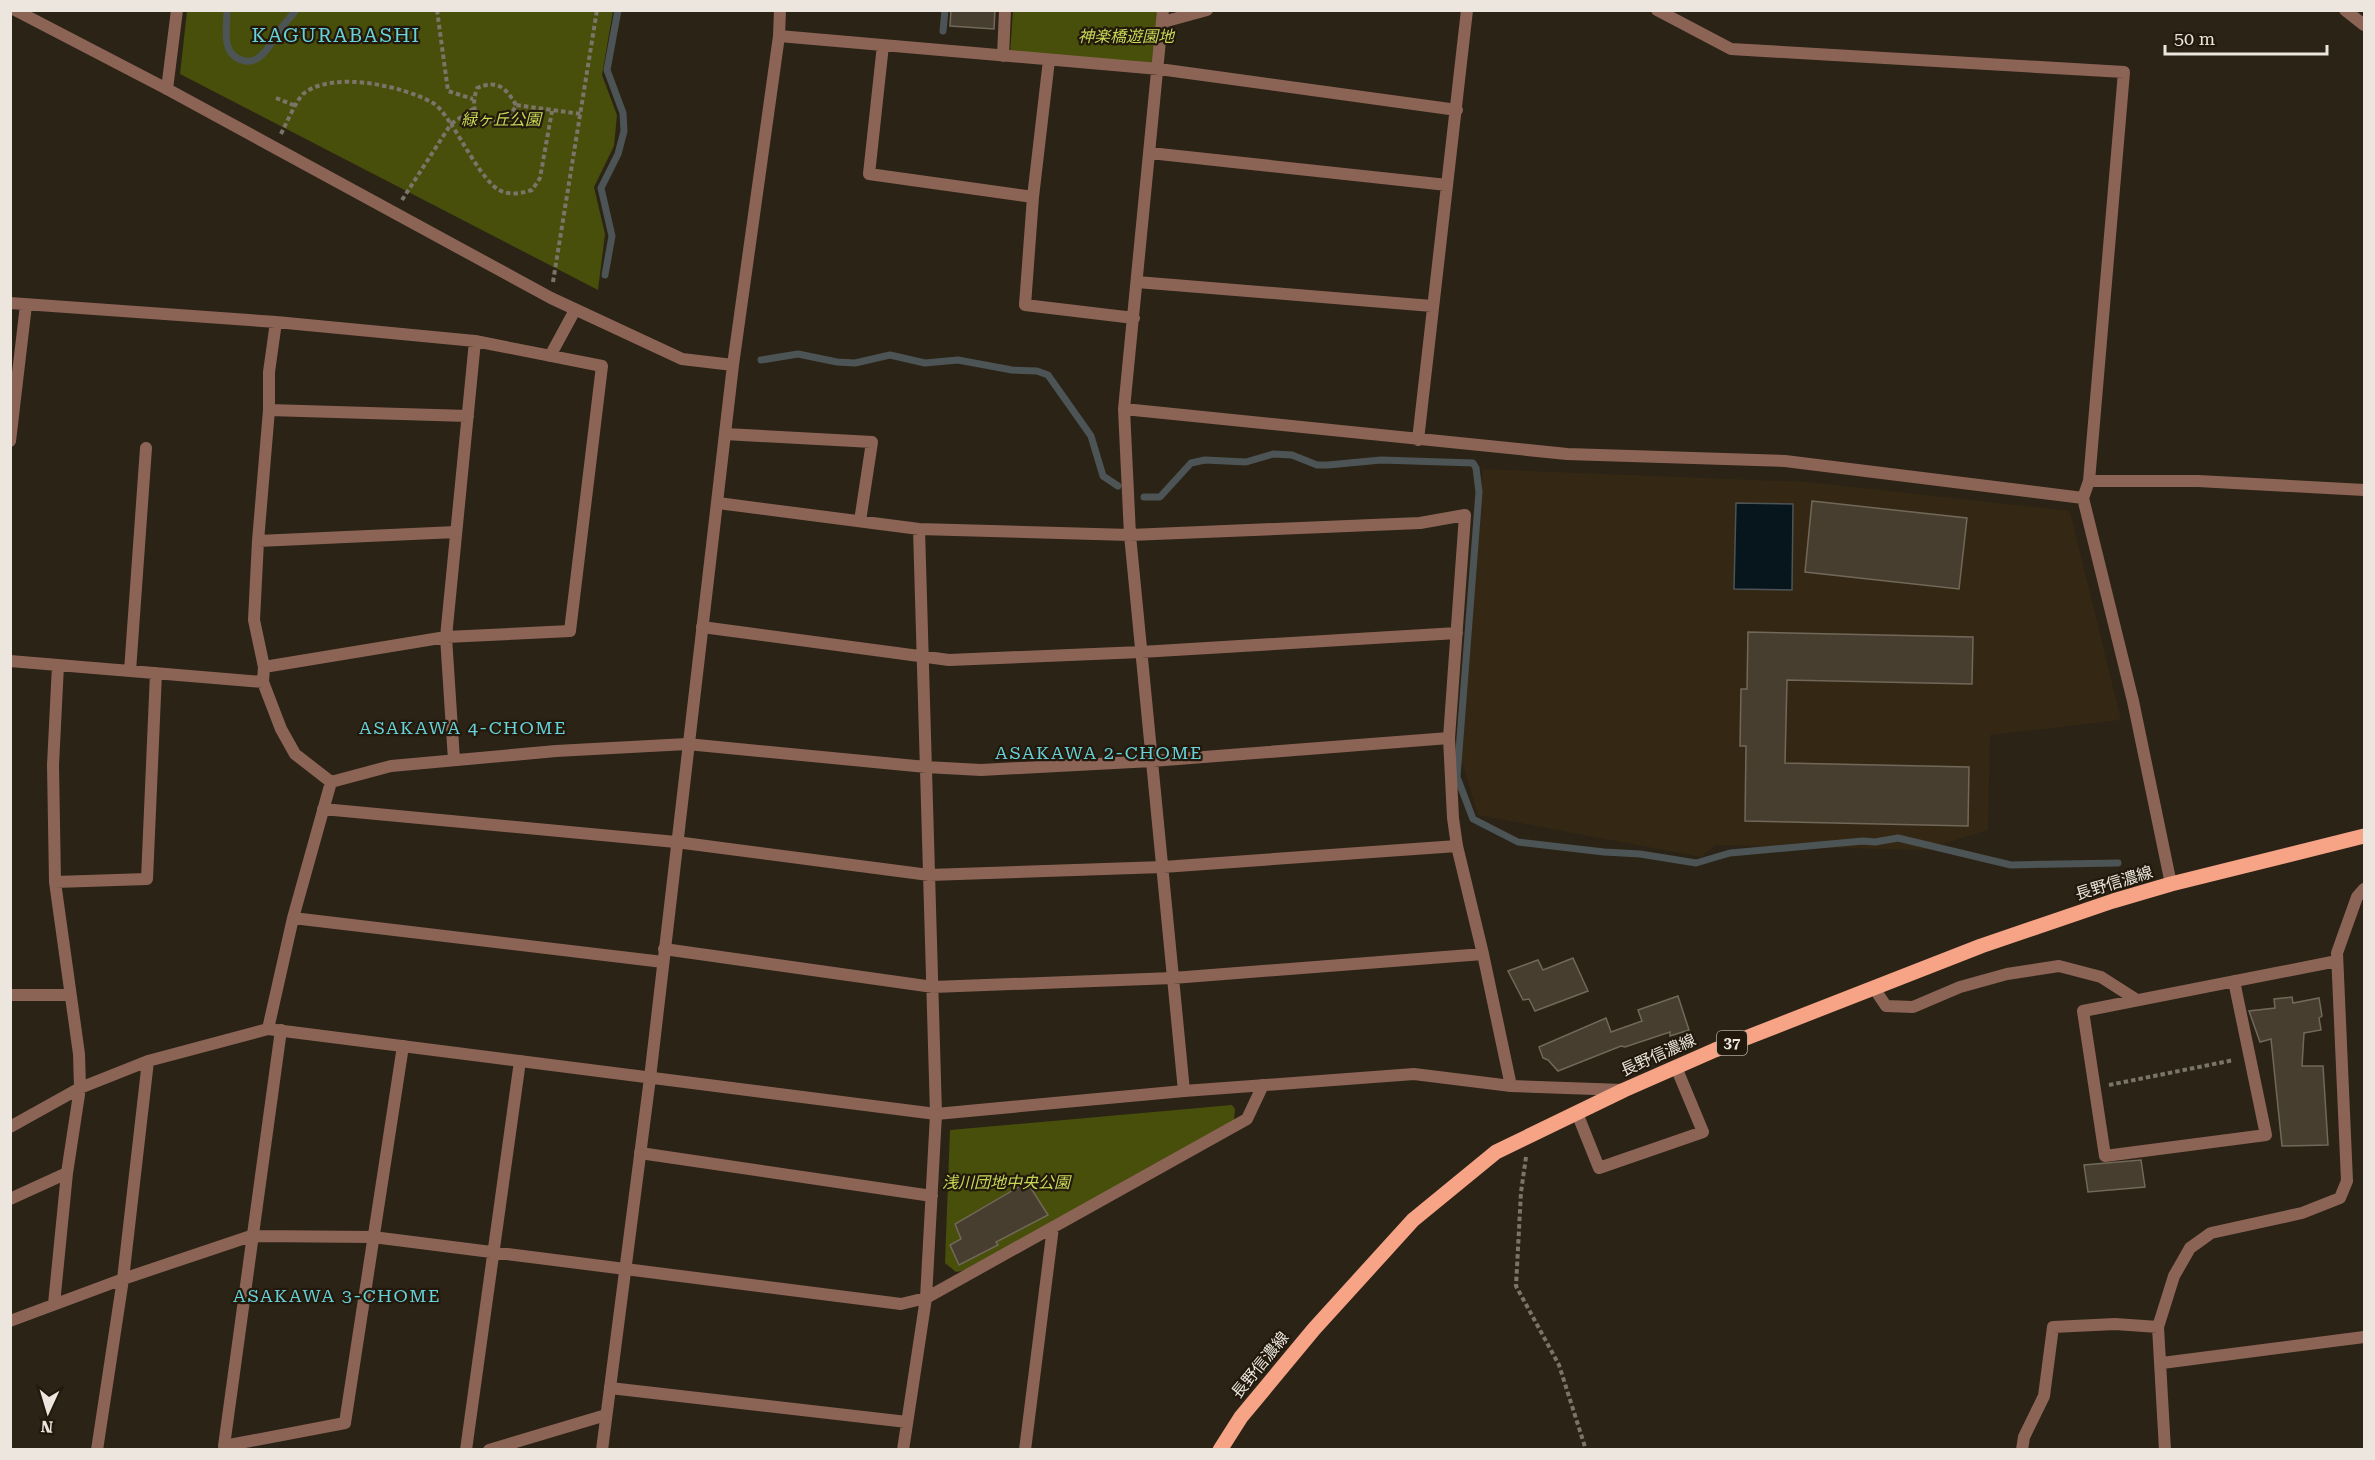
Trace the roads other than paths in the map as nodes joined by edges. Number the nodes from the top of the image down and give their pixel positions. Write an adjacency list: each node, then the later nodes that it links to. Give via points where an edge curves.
1 (15, 10): 16 (street)
2 (177, 10): 16 (street)
3 (780, 10): 11 (street)
4 (1005, 10): 13 (street)
5 (1207, 10): 9 (street)
6 (1467, 10): 17 (street)
7 (1658, 10): 38 (street, via 1731,49 2124,72)
8 (2345, 10): 10 (street)
9 (1163, 16): 15 (street)
10 (2364, 25)
11 (779, 36): 12 (street); 30 (street)
12 (883, 45): 13 (street); 20 (street, via 869,174)
13 (1003, 56): 14 (street)
14 (1049, 60): 15 (street); 20 (street)
15 (1159, 69): 17 (street); 18 (street)
16 (167, 89): 25 (street)
17 (1457, 110): 19 (street)
18 (1150, 153): 19 (street); 21 (street)
19 (1448, 185): 24 (street)
20 (1033, 197): 26 (street, via 1025,305)
21 (1137, 282): 24 (street); 26 (street)
22 (10, 303): 23 (street)
23 (26, 305): 27 (street); 36 (street)
24 (1432, 306): 35 (street)
25 (575, 310): 29 (street); 30 (street, via 682,359)
26 (1134, 318): 31 (street)
27 (276, 322): 28 (street); 32 (street, via 269,372)
28 (475, 341): 29 (street); 33 (street)
29 (550, 356): 49 (street, via 602,366 570,631)
30 (733, 366): 34 (street)
31 (1124, 409): 35 (street); 45 (street)
32 (269, 410): 33 (street); 46 (street)
33 (468, 416): 44 (street)
34 (725, 434): 41 (street); 42 (street, via 872,442)
35 (1418, 440): 40 (street, via 1567,454 1785,461)
36 (10, 441)
37 (146, 448): 55 (street)
38 (2089, 481): 39 (street, via 2198,481); 40 (street)
39 (2364, 490)
40 (2083, 498): 71 (street, via 2133,701)
41 (718, 503): 42 (street); 47 (street)
42 (860, 521): 43 (street)
43 (919, 529): 45 (street); 51 (street)
44 (456, 532): 46 (street); 49 (street)
45 (1130, 535): 48 (street, via 1420,523 1465,515); 50 (street)
46 (258, 541): 54 (street, via 254,620)
47 (702, 627): 51 (street); 59 (street)
48 (1457, 633): 50 (street); 58 (street)
49 (446, 637): 54 (street); 60 (street)
50 (1141, 652): 51 (street, via 949,660); 61 (street)
51 (923, 655): 62 (street)
52 (10, 661): 53 (street)
53 (58, 665): 55 (street); 70 (street, via 52,765)
54 (264, 667): 57 (street)
55 (130, 671): 56 (street)
56 (156, 673): 57 (street); 70 (street, via 147,879)
57 (263, 682): 63 (street, via 295,754)
58 (1449, 738): 61 (street); 67 (street)
59 (687, 744): 60 (street); 62 (street); 66 (street)
60 (454, 760): 63 (street, via 391,766)
61 (1152, 761): 62 (street, via 981,770); 68 (street)
62 (926, 767): 69 (street)
63 (331, 782): 64 (street)
64 (323, 809): 66 (street); 73 (street)
65 (2364, 836): 71 (main road, 長野信濃線 / 37)
66 (676, 842): 69 (street); 74 (street)
67 (1457, 846): 68 (street); 75 (street)
68 (1162, 867): 69 (street); 78 (street)
69 (929, 875): 80 (street)
70 (54, 882): 83 (street)
71 (2171, 884): 81 (main road, 長野信濃線 / 37, via 1981,946)
72 (2364, 889): 76 (street, via 2357,897)
73 (293, 918): 77 (street); 85 (street)
74 (664, 949): 77 (street); 80 (street)
75 (1483, 954): 78 (street); 92 (street)
76 (2337, 961): 79 (street); 112 (street, via 2347,1181 2340,1198 2302,1213 2211,1233 2190,1248 2174,1276)
77 (663, 962): 90 (street)
78 (1173, 978): 80 (street); 95 (street)
79 (2234, 981): 84 (street); 84 (street, via 2266,1135 2105,1156 2083,1011)
80 (933, 987): 97 (street)
81 (1874, 988): 84 (street, via 1886,1006 1913,1006 2007,974 2059,966 2101,977); 89 (main road, 長野信濃線 / 37)
82 (10, 995): 83 (street)
83 (69, 995): 93 (street, via 79,1054)
84 (2137, 1000)
85 (274, 1030): 86 (street); 87 (street); 104 (street)
86 (403, 1046): 88 (street); 105 (street)
87 (148, 1061): 93 (street); 108 (street)
88 (520, 1061): 90 (street); 106 (street)
89 (1676, 1067): 94 (main road, 長野信濃線 / 37); 96 (street, via 1703,1132 1599,1168)
90 (650, 1078): 97 (street); 99 (street)
91 (1263, 1085): 92 (street, via 1414,1074); 95 (street); 103 (street, via 1247,1119)
92 (1511, 1086): 94 (street)
93 (80, 1088): 98 (street); 100 (street)
94 (1624, 1090): 96 (main road, 長野信濃線 / 37)
95 (1184, 1091): 97 (street)
96 (1577, 1113): 124 (main road, 長野信濃線 / 37, via 1497,1152 1413,1220 1314,1329 1241,1417)
97 (936, 1114): 101 (street)
98 (10, 1127)
99 (640, 1153): 101 (street); 107 (street)
100 (67, 1173): 102 (street); 110 (street)
101 (932, 1196): 109 (street)
102 (10, 1199)
103 (1053, 1227): 109 (street); 123 (street)
104 (251, 1236): 105 (street); 105 (street, via 224,1446 345,1423); 108 (street)
105 (373, 1237): 106 (street)
106 (495, 1252): 107 (street); 119 (street)
107 (625, 1269): 109 (street, via 901,1304); 115 (street)
108 (123, 1279): 110 (street); 118 (street)
109 (926, 1298): 117 (street)
110 (54, 1304): 111 (street)
111 (10, 1321)
112 (2158, 1327): 114 (street); 125 (street, via 2053,1327 2044,1396)
113 (2364, 1337): 114 (street)
114 (2162, 1363): 126 (street)
115 (610, 1388): 116 (street); 117 (street)
116 (606, 1415): 120 (street); 121 (street)
117 (907, 1422): 122 (street)
118 (97, 1449)
119 (466, 1449)
120 (489, 1449)
121 (602, 1449)
122 (903, 1449)
123 (1025, 1449)
124 (1220, 1449)
125 (2022, 1449)
126 (2165, 1449)

